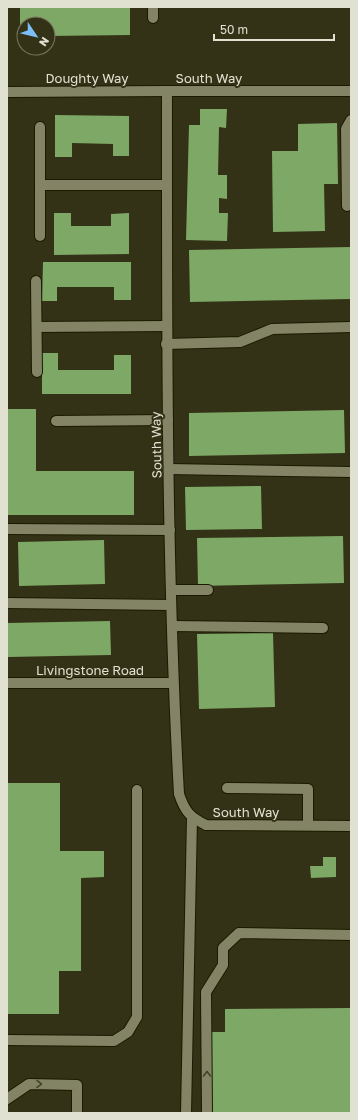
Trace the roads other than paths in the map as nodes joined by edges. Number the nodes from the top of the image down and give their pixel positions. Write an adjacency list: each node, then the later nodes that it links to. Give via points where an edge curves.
1 (153, 7): 2 (street)
2 (153, 18)
3 (167, 91): 4 (street, South Way); 5 (street, Doughty Way); 8 (street, South Way)
4 (351, 91)
5 (7, 92)
6 (351, 120): 10 (street, via 346,128)
7 (40, 127): 9 (street)
8 (167, 184): 9 (street); 13 (street, South Way)
9 (40, 185): 11 (street)
10 (347, 206)
11 (40, 236)
12 (36, 281): 14 (street)
13 (166, 326): 14 (street); 16 (street, South Way)
14 (37, 327): 17 (street)
15 (351, 327): 16 (street, via 272,329 240,342)
16 (166, 344): 18 (street, South Way)
17 (37, 372)
18 (168, 420): 19 (street); 20 (street, South Way)
19 (56, 421)
20 (169, 469): 21 (street); 23 (street, South Way)
21 (351, 472)
22 (7, 529): 23 (street)
23 (170, 530): 24 (street, South Way)
24 (171, 590): 25 (street); 27 (street, South Way)
25 (208, 590)
26 (7, 603): 27 (street)
27 (172, 605): 28 (street, South Way)
28 (172, 626): 29 (street); 31 (street, South Way)
29 (323, 628)
30 (7, 683): 31 (street, Livingstone Road)
31 (173, 683): 34 (street, South Way, via 179,794)
32 (227, 788): 35 (street, via 308,789)
33 (137, 790): 38 (street, via 137,1017 128,1032 114,1041)
34 (192, 818): 35 (street, South Way, via 206,825); 41 (street)
35 (308, 825): 36 (street, South Way)
36 (351, 826)
37 (351, 935): 42 (street, one-way to 37, via 206,992 223,965 223,948 239,933)
38 (7, 1040)
39 (7, 1099): 40 (street, one-way to 40, via 29,1084 77,1085)
40 (76, 1113)
41 (186, 1113)
42 (207, 1113)

